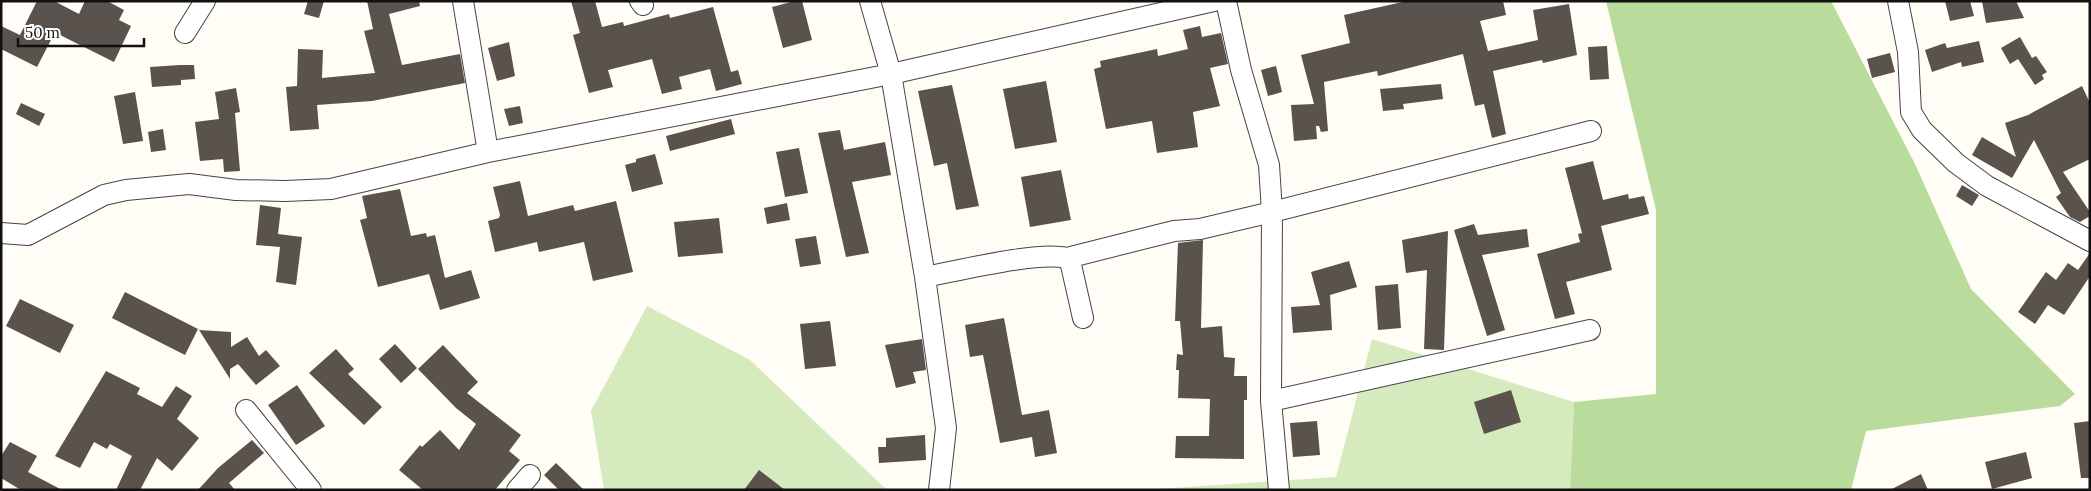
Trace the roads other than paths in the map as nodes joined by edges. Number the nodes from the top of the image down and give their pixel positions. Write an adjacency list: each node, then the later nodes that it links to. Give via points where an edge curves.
1 (206, 1): 7 (street)
2 (463, 1): 10 (street)
3 (870, 1): 8 (street)
4 (1214, 1): 8 (street)
5 (1226, 1): 11 (street, via 1241,70 1269,165)
6 (1898, 1): 13 (street, via 1908,52 1911,112 1922,130 1956,163 1987,186)
7 (185, 33)
8 (891, 74): 10 (street); 15 (street)
9 (1592, 131): 11 (street)
10 (488, 152): 12 (street, via 331,189 236,190 189,184 126,190 104,194 28,235)
11 (1272, 212): 14 (street, via 1200,229 1174,231); 18 (street)
12 (1, 233)
13 (2090, 241)
14 (1066, 258): 15 (street, via 1035,258); 16 (street, via 1072,265)
15 (925, 277): 21 (street, via 946,428)
16 (1083, 318)
17 (1590, 330): 18 (street)
18 (1271, 401): 22 (street)
19 (246, 410): 20 (street)
20 (311, 490)
21 (939, 490)
22 (1279, 490)

